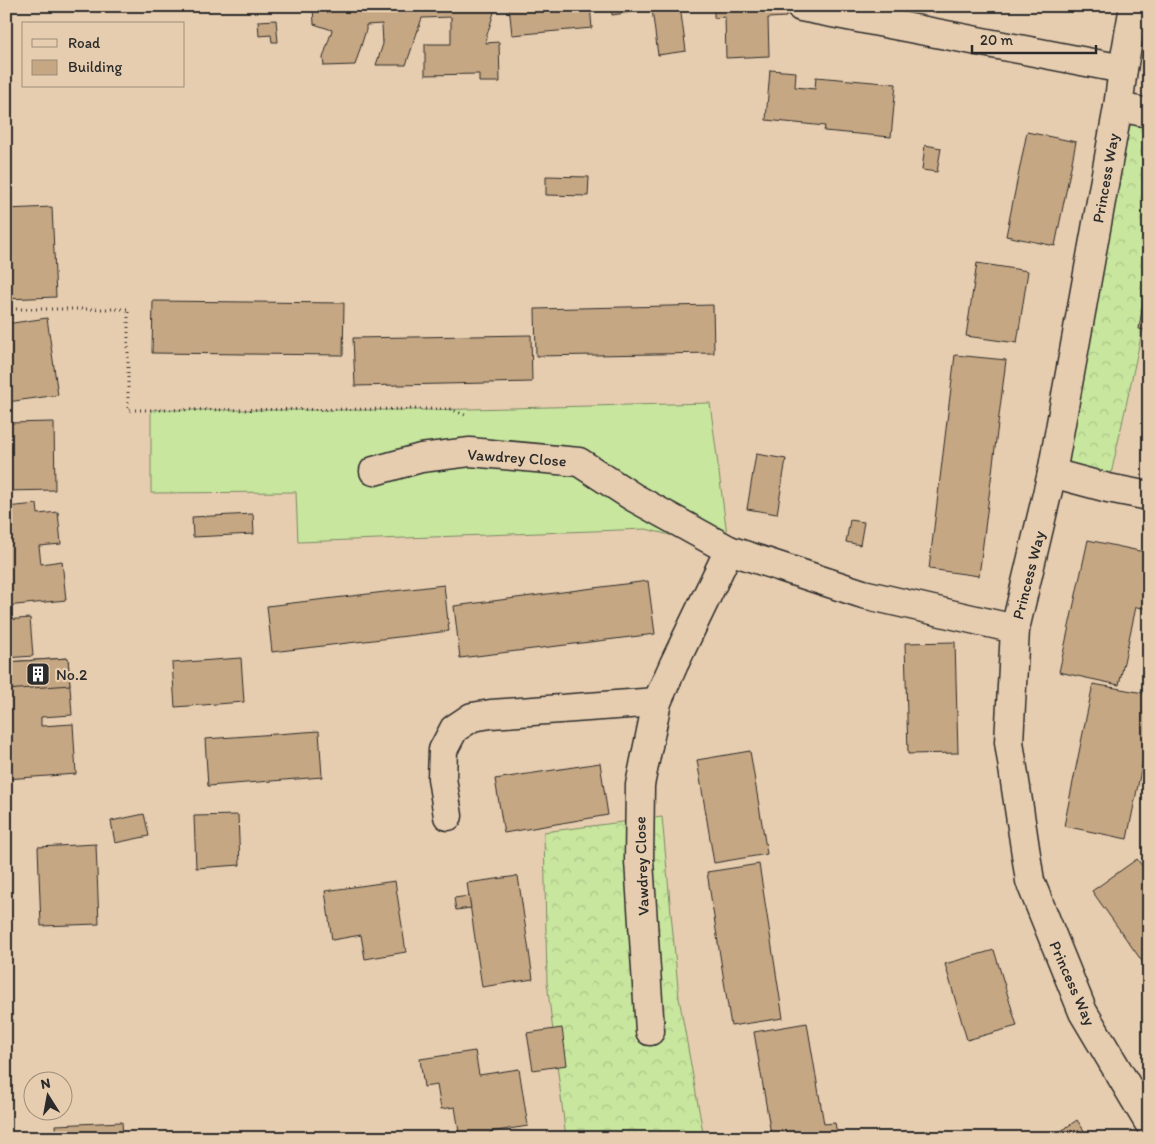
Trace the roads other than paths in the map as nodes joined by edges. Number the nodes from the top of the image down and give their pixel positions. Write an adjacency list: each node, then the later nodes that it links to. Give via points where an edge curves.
1 (801, 6): 3 (street)
2 (1134, 6): 3 (street, Princess Way)
3 (1123, 69): 4 (street, Princess Way)
4 (1118, 107): 5 (street); 7 (street, Princess Way)
5 (1149, 113)
6 (374, 471): 9 (street, Vawdrey Close, via 421,458 470,452 579,462 633,497)
7 (1052, 473): 8 (street); 10 (street, Princess Way)
8 (1149, 496)
9 (729, 550): 10 (street, Vawdrey Close, via 863,594); 11 (street, Vawdrey Close)
10 (1015, 629): 14 (street, Princess Way, via 1009,742 1030,882 1083,1012)
11 (657, 702): 12 (street, via 472,717 454,729 443,750 442,778); 13 (street, Vawdrey Close, via 640,786 639,861)
12 (448, 816)
13 (650, 1031)
14 (1149, 1123)

